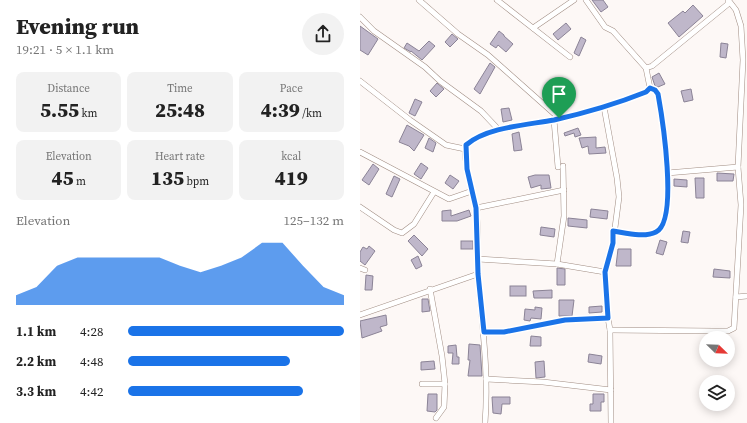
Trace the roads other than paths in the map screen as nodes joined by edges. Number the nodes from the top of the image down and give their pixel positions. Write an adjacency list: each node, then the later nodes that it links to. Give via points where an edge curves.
1 (419, 0): 14 (street, via 458,34 488,55)
2 (497, 0): 7 (street)
3 (574, 0): 7 (street)
4 (586, 0): 10 (street, via 605,27 613,31)
5 (729, 0): 8 (street, via 736,10 741,26); 10 (street, via 728,4 652,66)
6 (360, 18): 15 (street, via 481,110)
7 (533, 28): 9 (street)
8 (745, 53): 18 (street)
9 (570, 57)
10 (646, 68): 12 (street)
11 (360, 81): 16 (street, via 446,145)
12 (650, 88): 13 (street, via 646,92); 19 (street, via 658,94 666,136)
13 (604, 107): 14 (street); 25 (street, via 619,197)
14 (557, 119): 15 (street); 20 (street)
15 (499, 130): 16 (street, via 472,140)
16 (465, 149): 21 (street)
17 (360, 152): 22 (street)
18 (738, 167): 19 (street); 32 (street, via 741,204)
19 (667, 173): 25 (street, via 666,214 657,232 630,234)
20 (564, 190): 24 (street); 27 (street, via 564,216)
21 (472, 191): 22 (street, via 449,199); 24 (street)
22 (434, 192): 23 (street, via 414,224 402,233)
23 (360, 207)
24 (476, 208): 26 (street)
25 (613, 231): 28 (street, via 613,243)
26 (478, 259): 27 (street); 29 (street)
27 (558, 264): 28 (street)
28 (605, 272): 34 (street)
29 (478, 274): 30 (street); 36 (street)
30 (430, 289): 33 (street); 39 (street)
31 (747, 296): 32 (street)
32 (736, 297): 35 (street, via 734,328 728,331)
33 (360, 315)
34 (608, 318): 35 (street); 36 (street, via 565,320 504,332)
35 (610, 330): 40 (street)
36 (484, 332): 37 (street)
37 (486, 380): 40 (street, via 543,382); 42 (street)
38 (422, 384): 39 (street)
39 (445, 384): 41 (street, via 444,407)
40 (611, 390): 43 (street)
41 (436, 418)
42 (485, 423)
43 (611, 423)

